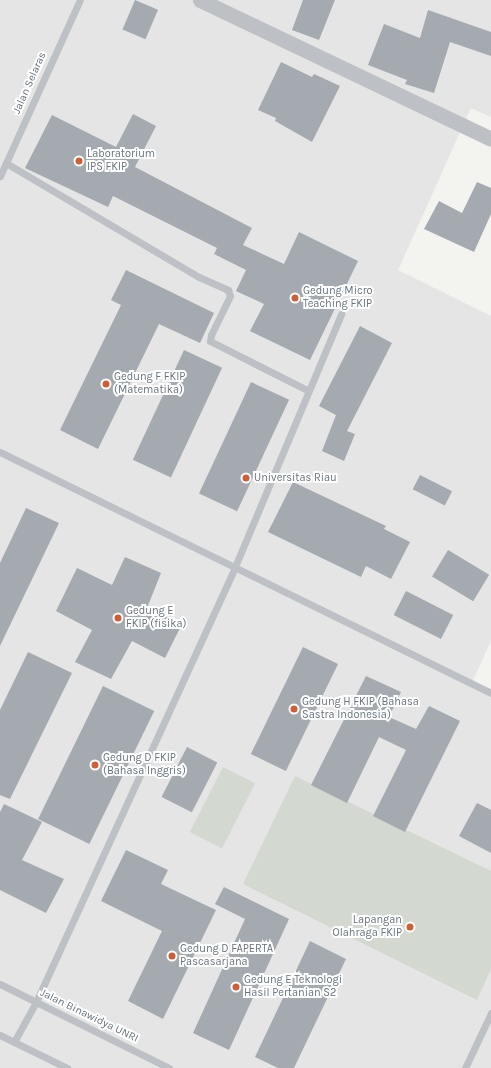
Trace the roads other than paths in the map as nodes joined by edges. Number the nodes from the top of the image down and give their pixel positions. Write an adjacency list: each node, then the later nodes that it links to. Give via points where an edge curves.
1 (80, 0): 4 (lane, Jalan Selaras)
2 (200, 0): 3 (street)
3 (491, 139)
4 (6, 164): 5 (lane, Jalan Selaras); 7 (lane, via 199,277 228,290 230,296 210,341)
5 (0, 176)
6 (341, 314): 7 (lane)
7 (307, 390): 9 (lane)
8 (0, 452): 9 (lane)
9 (234, 569): 10 (lane); 12 (lane)
10 (491, 693)
11 (0, 984): 12 (lane, Jalan Binawidya UNRI)
12 (36, 1002): 15 (lane); 17 (lane, Jalan Binawidya UNRI)
13 (491, 1013): 18 (lane)
14 (0, 1035): 15 (lane)
15 (14, 1042): 16 (lane)
16 (67, 1068)
17 (169, 1068)
18 (465, 1068)

